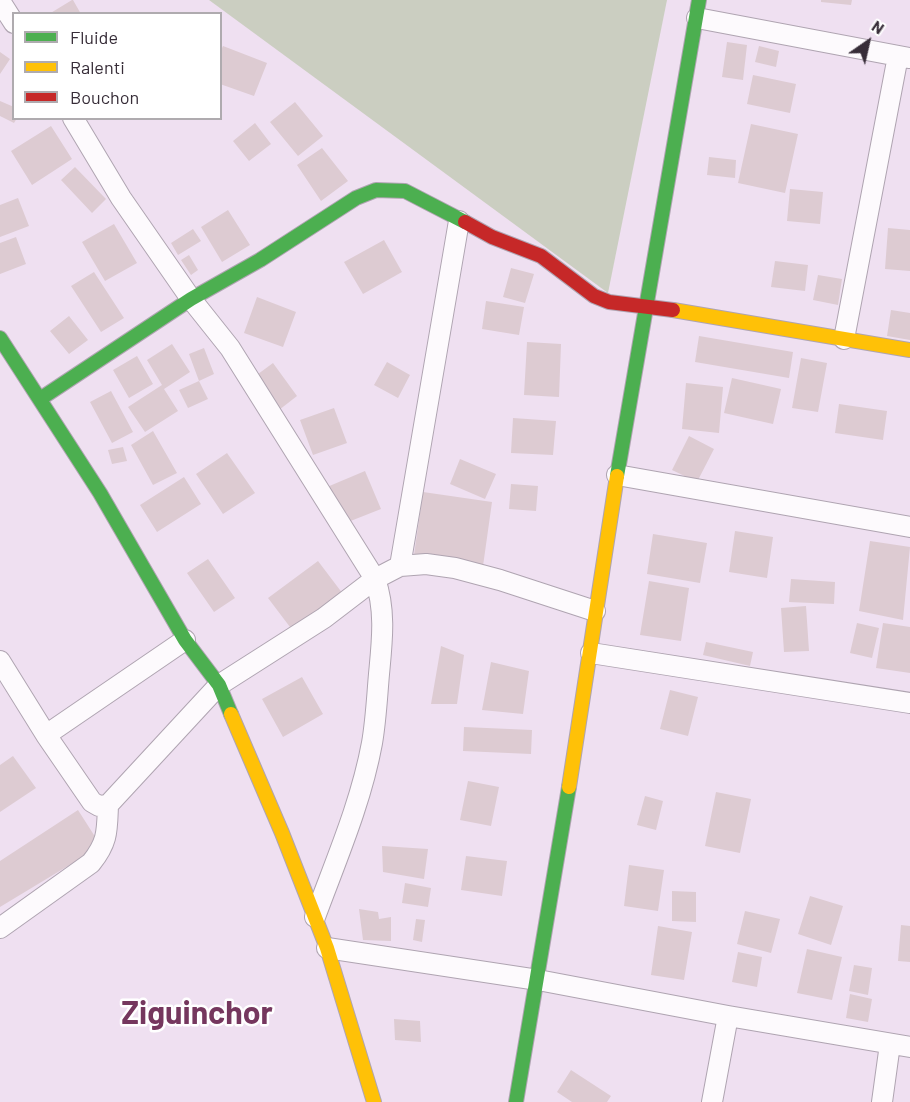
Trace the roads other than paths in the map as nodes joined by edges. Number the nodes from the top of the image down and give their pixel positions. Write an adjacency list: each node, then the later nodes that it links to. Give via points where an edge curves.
1 (0, 1): 3 (street)
2 (698, 9): 4 (street); 8 (street)
3 (12, 20)
4 (904, 57): 10 (street)
5 (74, 120): 7 (street, via 121,198)
6 (459, 221): 7 (street, via 405,191 376,190 356,198); 8 (street, via 541,255 594,296 609,302); 15 (street)
7 (191, 299): 12 (street); 16 (street, via 230,348)
8 (648, 306): 10 (street); 13 (street)
9 (0, 338): 12 (street)
10 (844, 339): 11 (street)
11 (910, 351)
12 (40, 399): 18 (street)
13 (617, 475): 14 (street); 17 (street)
14 (910, 527)
15 (400, 566): 16 (street); 17 (street, via 455,568)
16 (375, 579): 21 (street, via 324,618); 25 (street, via 383,609 372,743 354,811)
17 (595, 611): 19 (street)
18 (185, 640): 21 (street); 23 (street)
19 (591, 653): 22 (street); 28 (street)
20 (0, 660): 23 (street)
21 (219, 685): 24 (street); 25 (street)
22 (910, 704)
23 (46, 735): 24 (street, via 92,802)
24 (108, 805): 26 (street, via 107,833 102,849 91,863)
25 (315, 917): 27 (street)
26 (0, 928)
27 (327, 948): 28 (street); 32 (street)
28 (538, 980): 29 (street); 33 (street)
29 (728, 1016): 30 (street); 34 (street)
30 (890, 1044): 31 (street); 35 (street)
31 (910, 1047)
32 (374, 1102)
33 (516, 1102)
34 (712, 1102)
35 (882, 1102)

